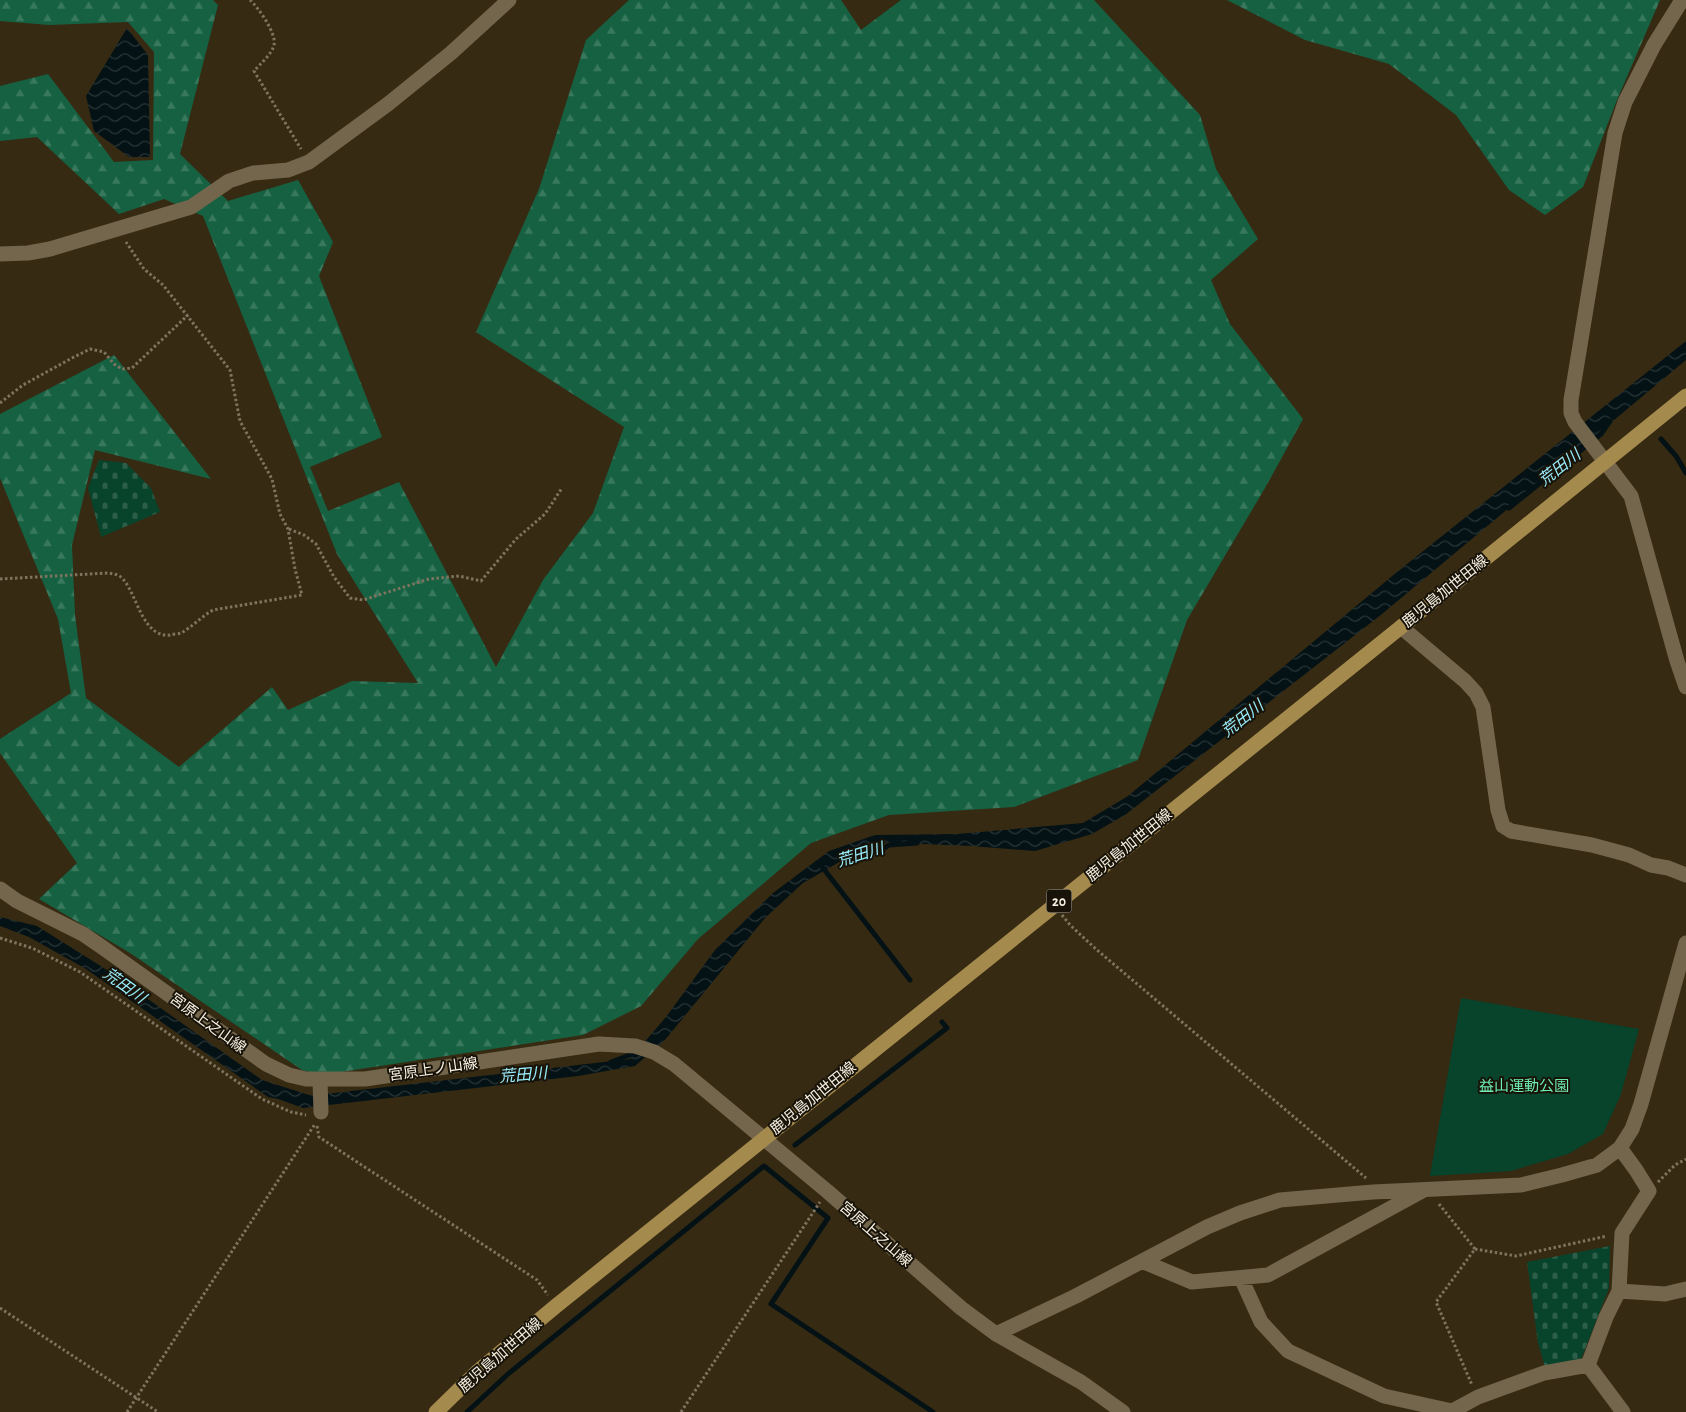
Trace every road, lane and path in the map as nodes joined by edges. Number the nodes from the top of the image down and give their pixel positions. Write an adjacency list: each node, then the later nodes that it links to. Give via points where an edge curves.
1 (250, 0): 4 (path, via 272,30 275,44 254,71)
2 (509, 0): 4 (street, via 451,53)
3 (1682, 0): 10 (street, via 1624,102 1615,133 1571,400 1575,422)
4 (309, 162): 5 (street, via 288,170 254,173 229,181 191,207)
5 (118, 229): 6 (street, via 50,249); 7 (path, via 144,269 163,285)
6 (0, 254)
7 (188, 315): 9 (path, via 132,368 122,369 104,352 90,349 23,384); 12 (path, via 230,370 240,421 272,479 280,514)
8 (1686, 396): 10 (main road, 鹿児島加世田線 / 20)
9 (0, 403)
10 (1605, 462): 14 (main road, 鹿児島加世田線 / 20); 15 (street, via 1631,496)
11 (562, 488): 12 (path, via 545,514 516,539 482,581 459,576 428,579 363,600 350,598 334,578 316,544)
12 (288, 529): 13 (path, via 302,595 213,610 180,633 164,635 152,629 123,579 117,575)
13 (0, 579)
14 (1401, 627): 16 (street, via 1476,693 1483,707 1503,826 1510,832 1592,844); 18 (main road, 鹿児島加世田線 / 20)
15 (1686, 687)
16 (1686, 875)
17 (0, 889): 22 (street, 宮原上之山線, via 83,934 266,1064 289,1075)
18 (1054, 905): 24 (main road, 鹿児島加世田線 / 20); 29 (path, via 1070,926 1097,950 1364,1175)
19 (0, 938): 23 (path, via 32,948 80,972 262,1099 291,1112)
20 (1686, 943): 25 (street, via 1641,1104 1632,1130)
21 (636, 1046): 22 (street, 宮原上ノ山線, via 600,1044 365,1079); 24 (street, 宮原上之山線, via 674,1064)
22 (320, 1080): 23 (street)
23 (319, 1116): 37 (path, via 319,1137 537,1280); 42 (path)
24 (763, 1139): 37 (main road, 鹿児島加世田線 / 20); 39 (street, 宮原上之山線, via 961,1308)
25 (1620, 1148): 27 (street, via 1597,1165 1522,1185); 28 (street)
26 (1686, 1159): 28 (path, via 1675,1164)
27 (1427, 1188): 29 (street); 32 (path); 34 (street, via 1268,1276)
28 (1649, 1191): 31 (street)
29 (1373, 1192): 33 (street, via 1280,1200 1207,1226)
30 (820, 1201): 46 (path)
31 (1622, 1233): 32 (path, via 1516,1256); 36 (street)
32 (1474, 1249): 41 (path, via 1436,1302)
33 (1144, 1262): 34 (street, via 1192,1282); 39 (street)
34 (1241, 1278): 41 (street, via 1261,1322 1288,1352 1384,1396 1452,1411)
35 (1686, 1289): 36 (street, via 1665,1294)
36 (1619, 1291): 40 (street)
37 (556, 1306): 45 (main road, 鹿児島加世田線 / 20, via 477,1372)
38 (0, 1308): 42 (path)
39 (996, 1334): 47 (street, 宮原上之山線, via 1081,1382)
40 (1588, 1365): 41 (street, via 1544,1373); 48 (street)
41 (1478, 1397)
42 (136, 1398): 43 (path); 44 (path)
43 (127, 1412)
44 (158, 1412)
45 (436, 1412)
46 (681, 1412)
47 (1123, 1412)
48 (1623, 1412)

